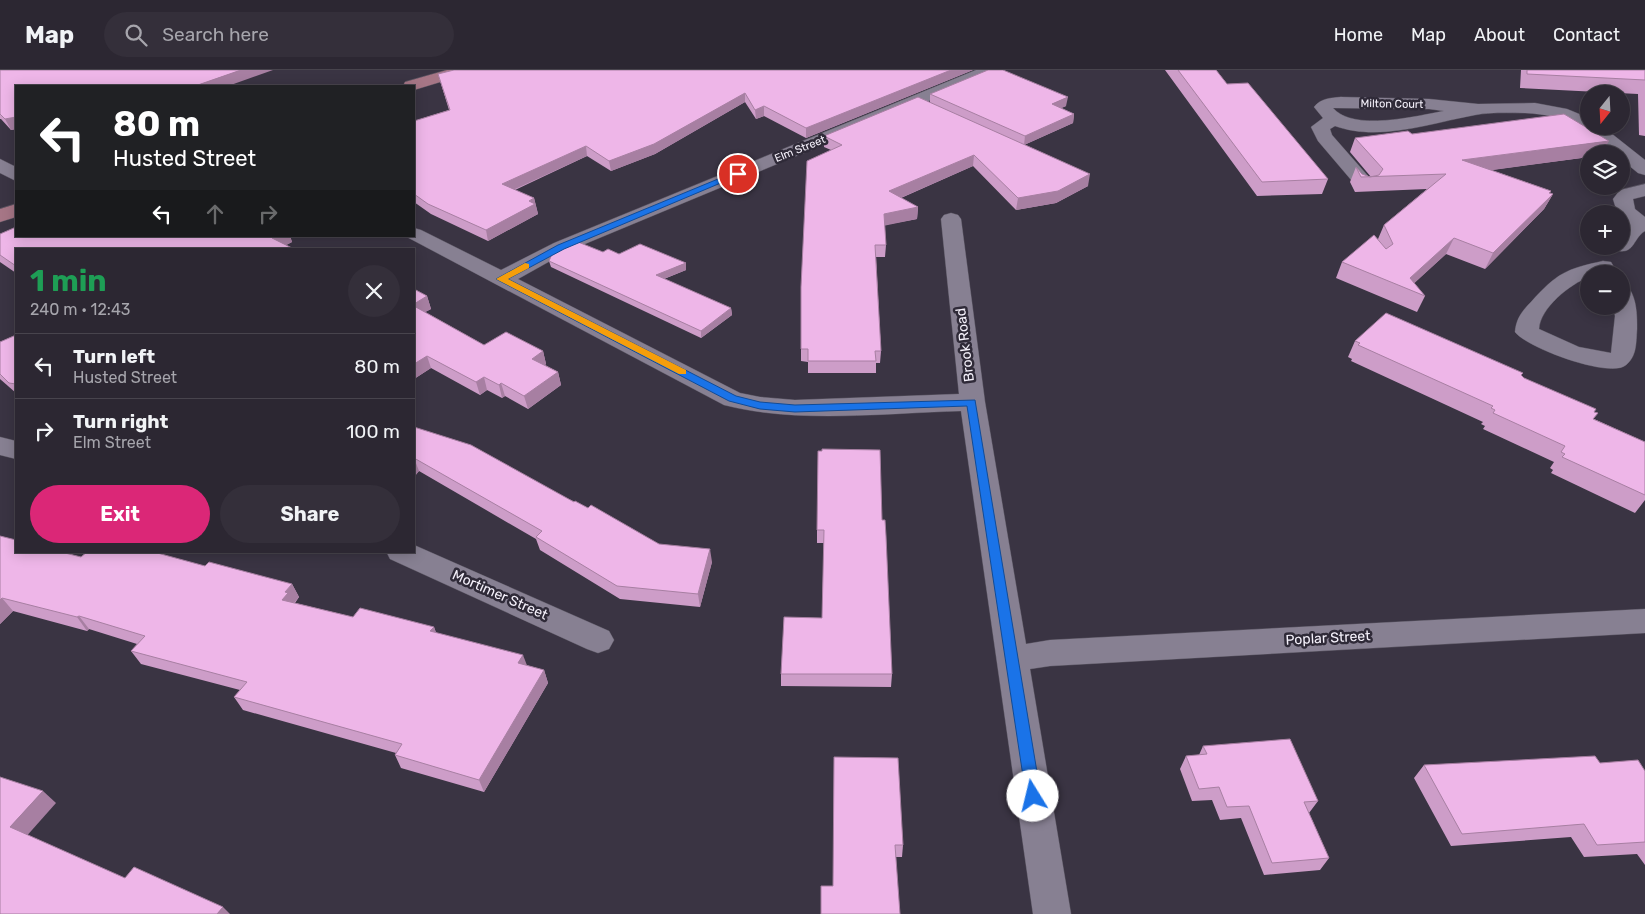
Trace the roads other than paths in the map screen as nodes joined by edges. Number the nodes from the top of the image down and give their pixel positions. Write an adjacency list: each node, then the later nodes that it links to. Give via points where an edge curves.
1 (464, 70): 3 (street)
2 (990, 70): 18 (street, Elm Street, via 561,247)
3 (415, 85)
4 (1580, 121): 9 (street, Milton Court, via 1559,111 1541,108 1478,109 1427,120 1362,126 1332,120 1320,127 1324,137)
5 (1602, 135): 7 (street, Milton Court)
6 (0, 165): 8 (street)
7 (1645, 169)
8 (15, 174)
9 (1365, 184)
10 (1645, 190): 14 (street, via 1622,199 1622,206 1629,215)
11 (15, 210): 12 (street)
12 (0, 216)
13 (950, 219): 20 (street, Brook Road)
14 (1642, 224): 16 (street)
15 (415, 235): 18 (street)
16 (1630, 237)
17 (1580, 273): 19 (street, via 1556,285 1527,321 1527,332 1549,346 1576,355 1617,361 1624,352)
18 (501, 279): 20 (street, via 733,399 795,408)
19 (1626, 315)
20 (972, 402): 26 (street, Brook Road)
21 (0, 446): 22 (street)
22 (15, 450)
23 (405, 553): 25 (street, Mortimer Street)
24 (1645, 621): 26 (street, Poplar Street, via 1050,653)
25 (598, 640)
26 (1012, 659): 27 (street, Brook Road)
27 (1052, 914)

